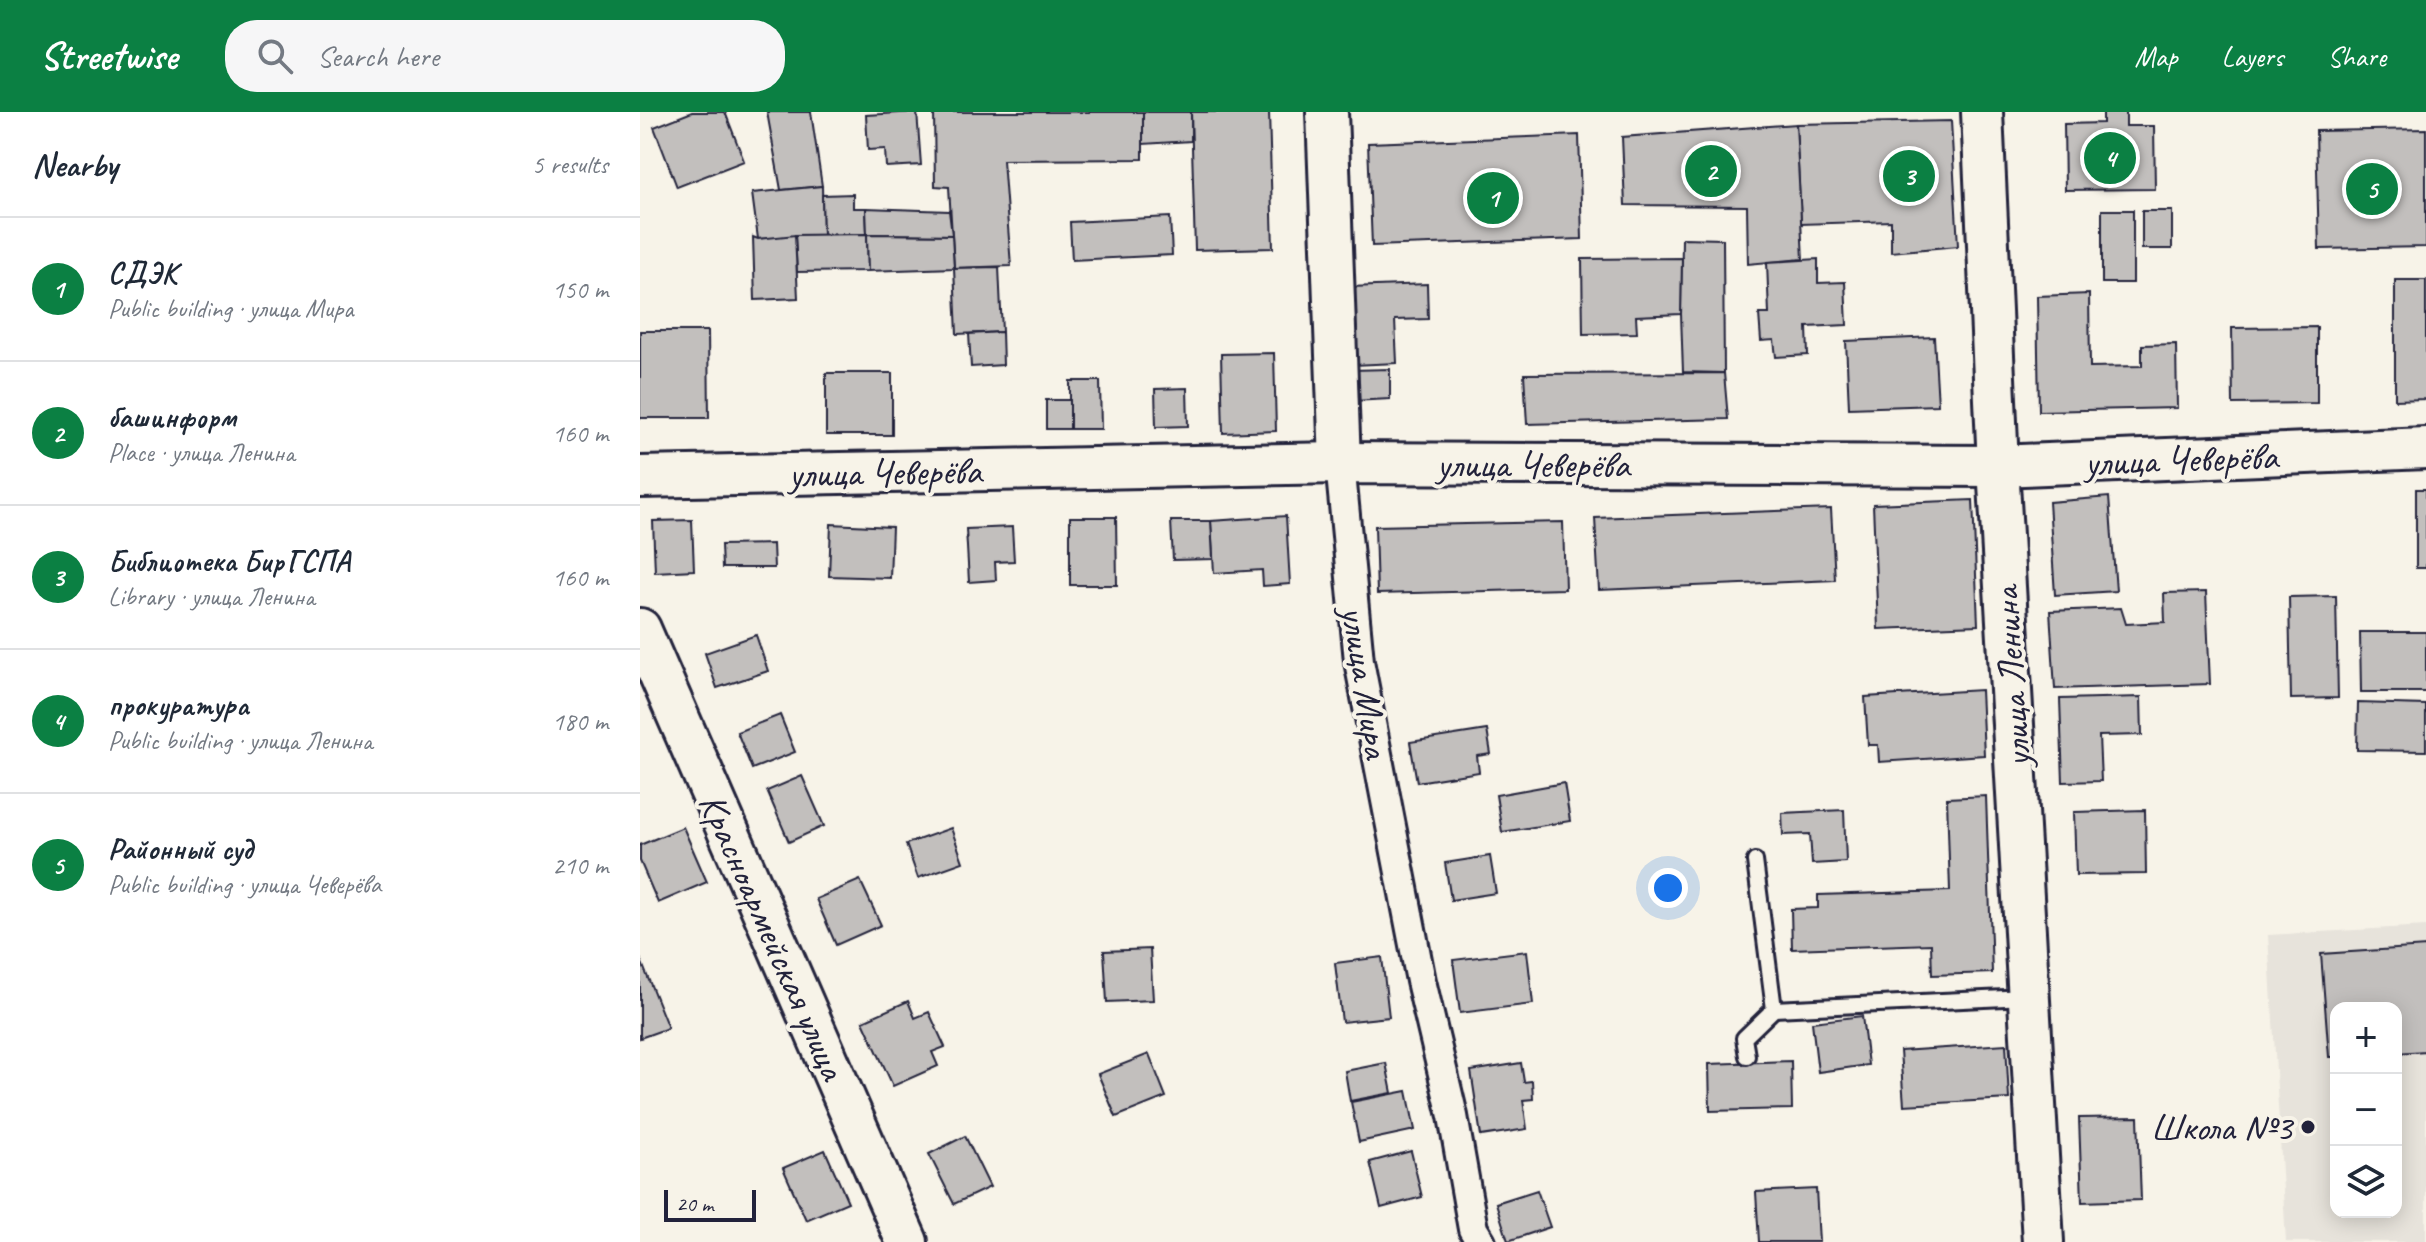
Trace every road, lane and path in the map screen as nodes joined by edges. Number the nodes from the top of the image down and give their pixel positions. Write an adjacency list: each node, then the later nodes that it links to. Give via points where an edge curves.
1 (1327, 112): 4 (main road, улица Мира)
2 (1982, 112): 5 (main road, улица Ленина)
3 (2426, 448): 5 (main road, улица Чеверёва)
4 (1340, 463): 5 (main road, улица Чеверёва); 6 (main road, улица Чеверёва); 13 (street, улица Мира, via 1359,661 1473,1229)
5 (1998, 466): 9 (main road, улица Ленина)
6 (640, 477)
7 (640, 629): 12 (main road, Красноармейская улица)
8 (1755, 861): 10 (lane)
9 (2031, 997): 10 (lane); 14 (main road, улица Ленина)
10 (1774, 1009): 11 (lane, via 1744,1038)
11 (1747, 1056)
12 (907, 1242)
13 (1481, 1242)
14 (2043, 1242)

